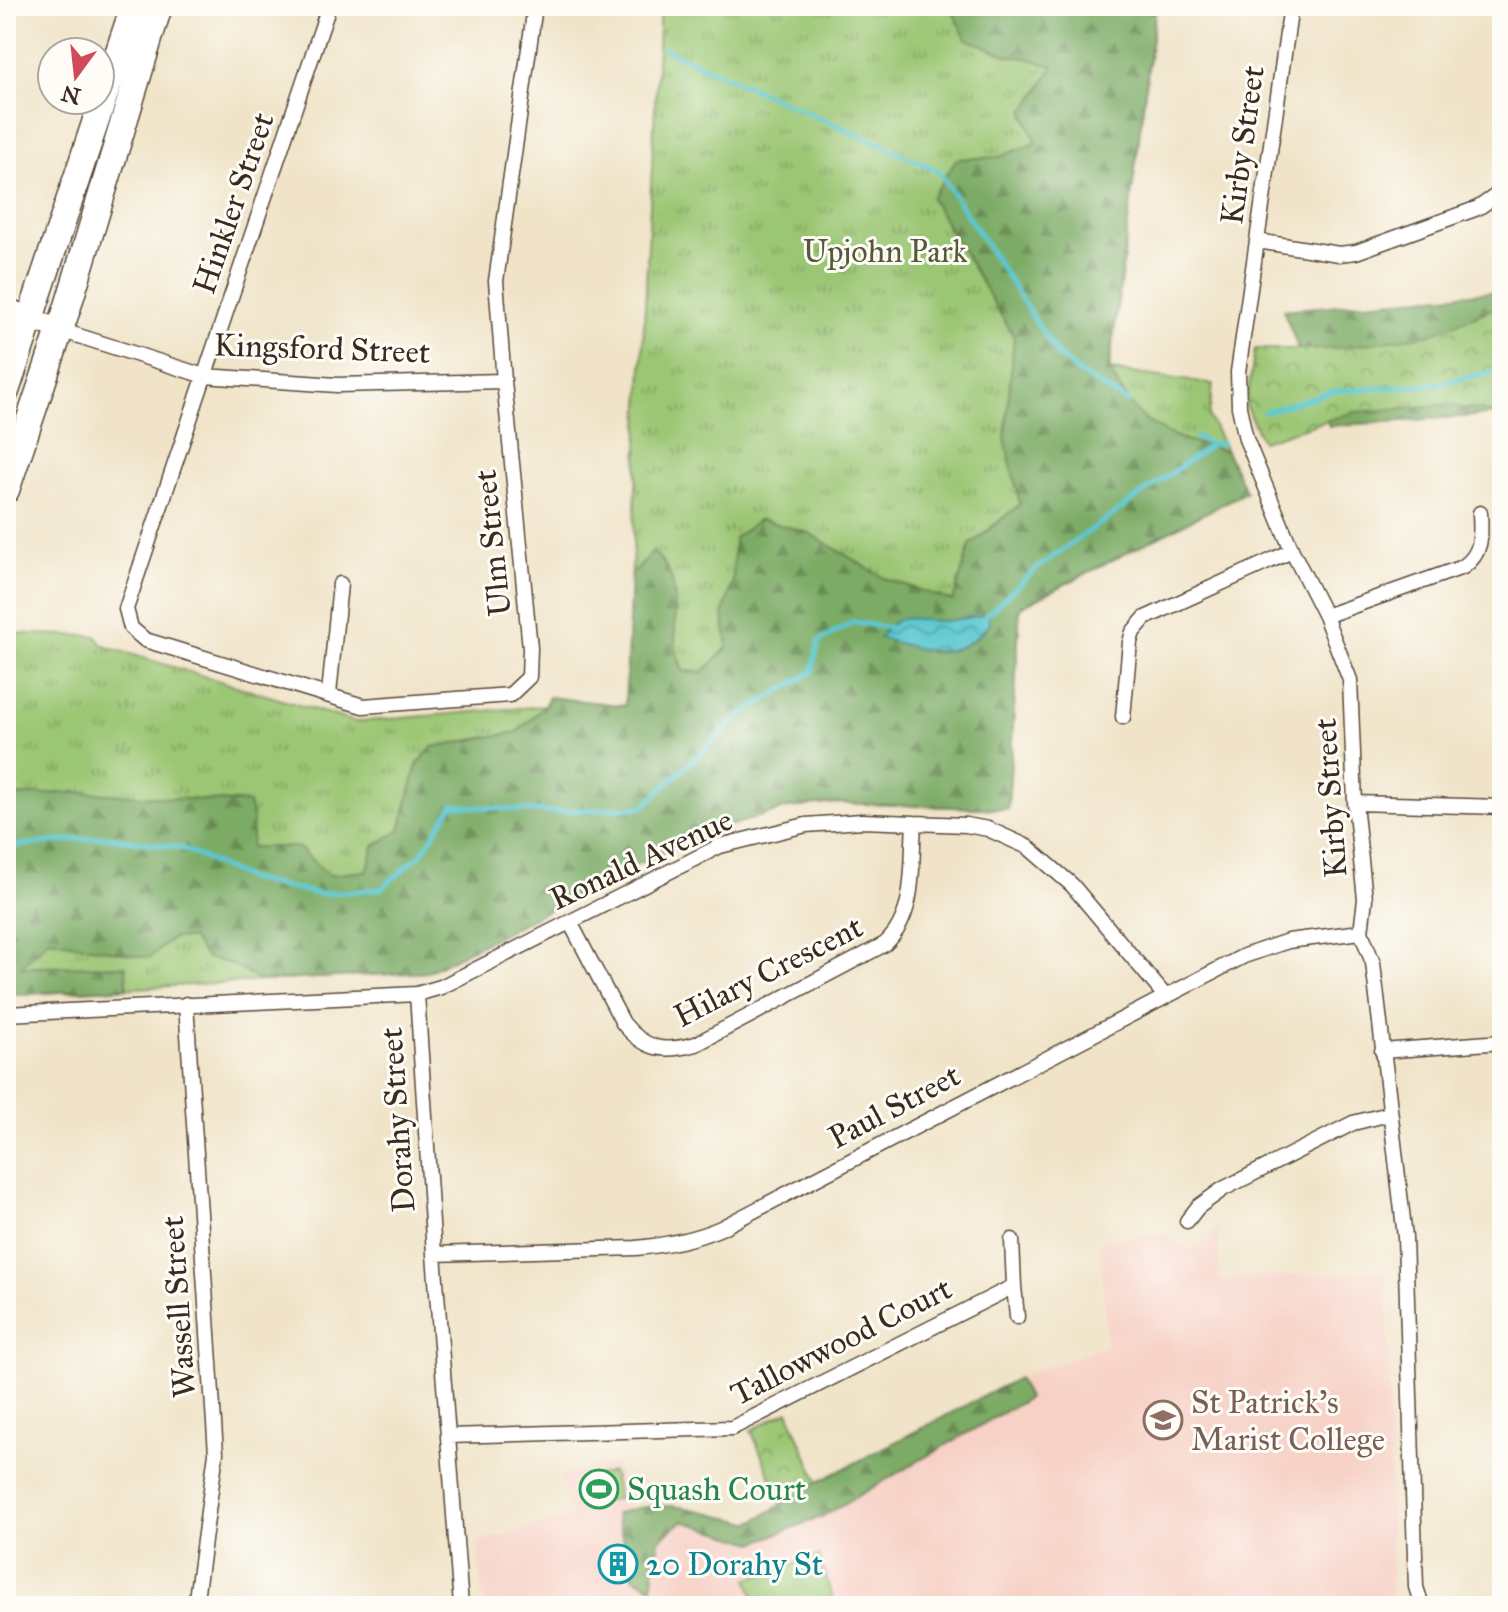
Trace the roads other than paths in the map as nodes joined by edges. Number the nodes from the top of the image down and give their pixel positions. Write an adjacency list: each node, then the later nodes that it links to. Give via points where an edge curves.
1 (134, 6): 9 (highway)
2 (159, 6): 10 (highway)
3 (329, 6): 11 (street, Hinkler Street)
4 (535, 6): 12 (street, Ulm Street, via 496,281)
5 (1291, 6): 7 (street, Kirby Street)
6 (1502, 182): 7 (street, via 1497,195 1478,208 1356,252)
7 (1257, 241): 16 (street, Kirby Street, via 1238,372 1239,407 1250,449)
8 (6, 308): 9 (street, Kingsford Street)
9 (30, 318): 10 (street, Kingsford Street); 13 (highway)
10 (60, 330): 11 (street, Kingsford Street); 14 (highway)
11 (204, 376): 12 (street, Kingsford Street, via 337,385); 19 (street, Hinkler Street, via 126,609 131,628)
12 (504, 381): 20 (street, Ulm Street, via 529,677 510,695 363,706)
13 (6, 391)
14 (6, 490)
15 (1480, 513): 18 (street, via 1482,541 1463,567)
16 (1292, 551): 18 (street, Kirby Street); 21 (street, via 1145,618 1130,642)
17 (340, 584): 20 (street)
18 (1325, 616): 22 (street, Kirby Street, via 1350,680)
19 (145, 640): 20 (street, Ulm Street)
20 (329, 694)
21 (1123, 717)
22 (1355, 803): 23 (street); 26 (street, Kirby Street, via 1365,899)
23 (1502, 807)
24 (914, 823): 25 (street, Ronald Avenue, via 806,825 720,846); 25 (street, Hilary Crescent, via 908,902 897,933 696,1044 662,1049 635,1037); 28 (street, Ronald Avenue, via 988,829 1028,847 1072,885)
25 (570, 922): 27 (street, Ronald Avenue)
26 (1361, 932): 28 (street, Paul Street, via 1264,948); 32 (street, Kirby Street, via 1373,963)
27 (417, 994): 29 (street, Dorahy Street); 36 (street, Dorahy Street)
28 (1165, 996): 36 (street, Paul Street, via 696,1238 636,1248)
29 (186, 1004): 30 (street, Dorahy Street); 40 (street, Wassell Street, via 216,1453)
30 (6, 1014)
31 (1502, 1042): 32 (street)
32 (1382, 1051): 33 (street, Kirby Street)
33 (1389, 1114): 34 (street, via 1353,1123 1223,1189); 42 (street, Kirby Street, via 1405,1237 1416,1587)
34 (1187, 1221)
35 (1012, 1240): 37 (street)
36 (434, 1254): 39 (street, Dorahy Street)
37 (1014, 1286): 38 (street); 39 (street, Tallowwood Court, via 732,1428)
38 (1017, 1317)
39 (448, 1436): 41 (street, Dorahy Street)
40 (195, 1606)
41 (461, 1606)
42 (1422, 1606)

